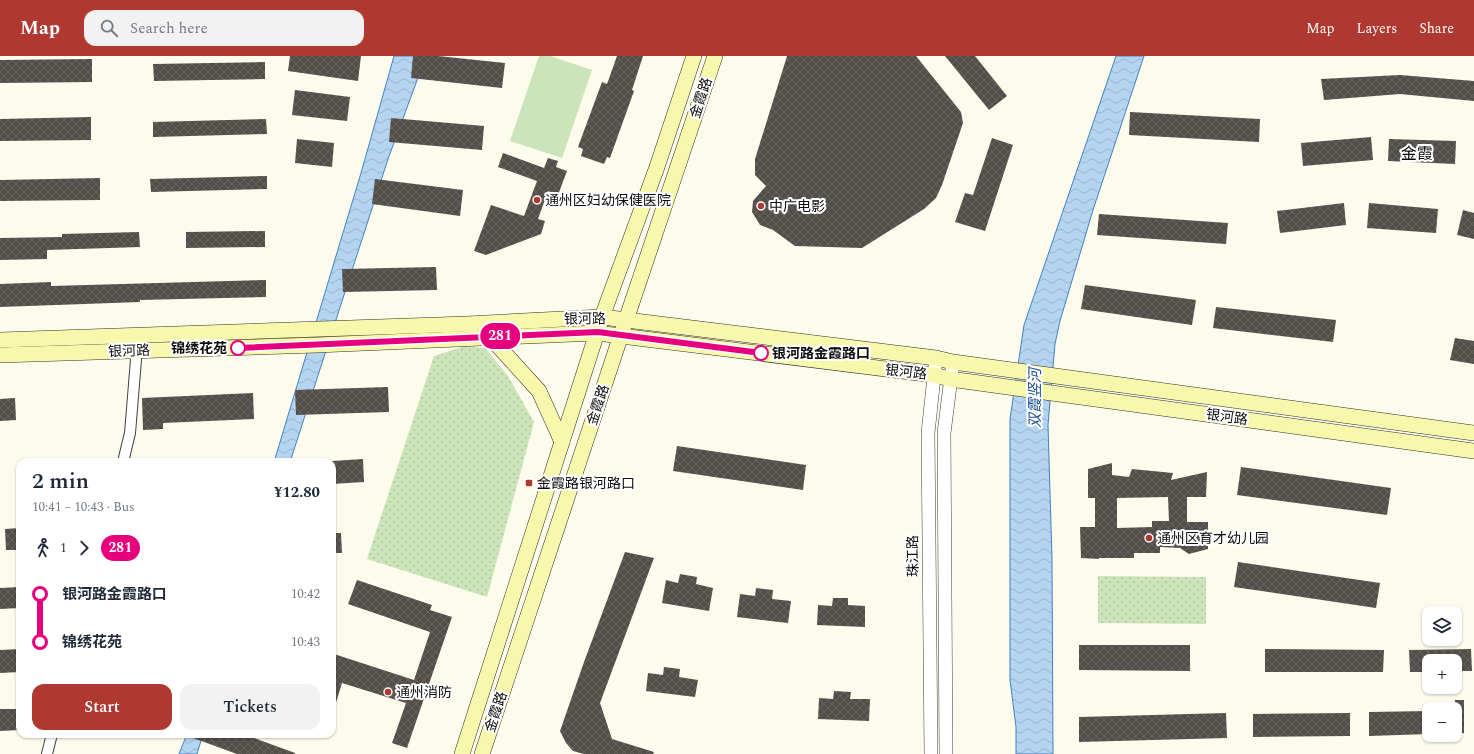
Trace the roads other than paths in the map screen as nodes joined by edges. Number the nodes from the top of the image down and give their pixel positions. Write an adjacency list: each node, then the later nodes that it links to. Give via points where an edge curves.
1 (694, 56): 3 (main road, 金霞路, via 658,167)
2 (715, 56): 4 (main road, 金霞路)
3 (602, 317): 4 (main road, 银河路); 5 (main road, 金霞路); 6 (main road, 银河路)
4 (626, 320): 7 (main road, 金霞路); 12 (main road, 银河路)
5 (598, 332): 7 (main road, 银河路); 8 (main road, 银河路); 17 (main road, 金霞路)
6 (138, 335): 9 (main road, 银河路); 10 (street)
7 (621, 335): 14 (main road, 银河路); 23 (main road, 金霞路)
8 (490, 337): 10 (main road, 银河路); 17 (main road, via 539,391)
9 (0, 340)
10 (137, 351): 11 (main road, 银河路); 19 (street, via 130,433)
11 (0, 355)
12 (936, 358): 13 (main road, 银河路); 14 (street, 珠江路)
13 (953, 362): 15 (street); 16 (main road, 银河路)
14 (934, 375): 15 (main road, 银河路); 24 (street, 珠江路, via 928,433)
15 (950, 379): 18 (main road, 银河路); 25 (street, via 944,433)
16 (1474, 433)
17 (562, 442): 22 (main road, 金霞路)
18 (1474, 451)
19 (124, 458)
20 (51, 738): 21 (street)
21 (47, 754)
22 (462, 754)
23 (482, 754)
24 (931, 754)
25 (946, 754)

